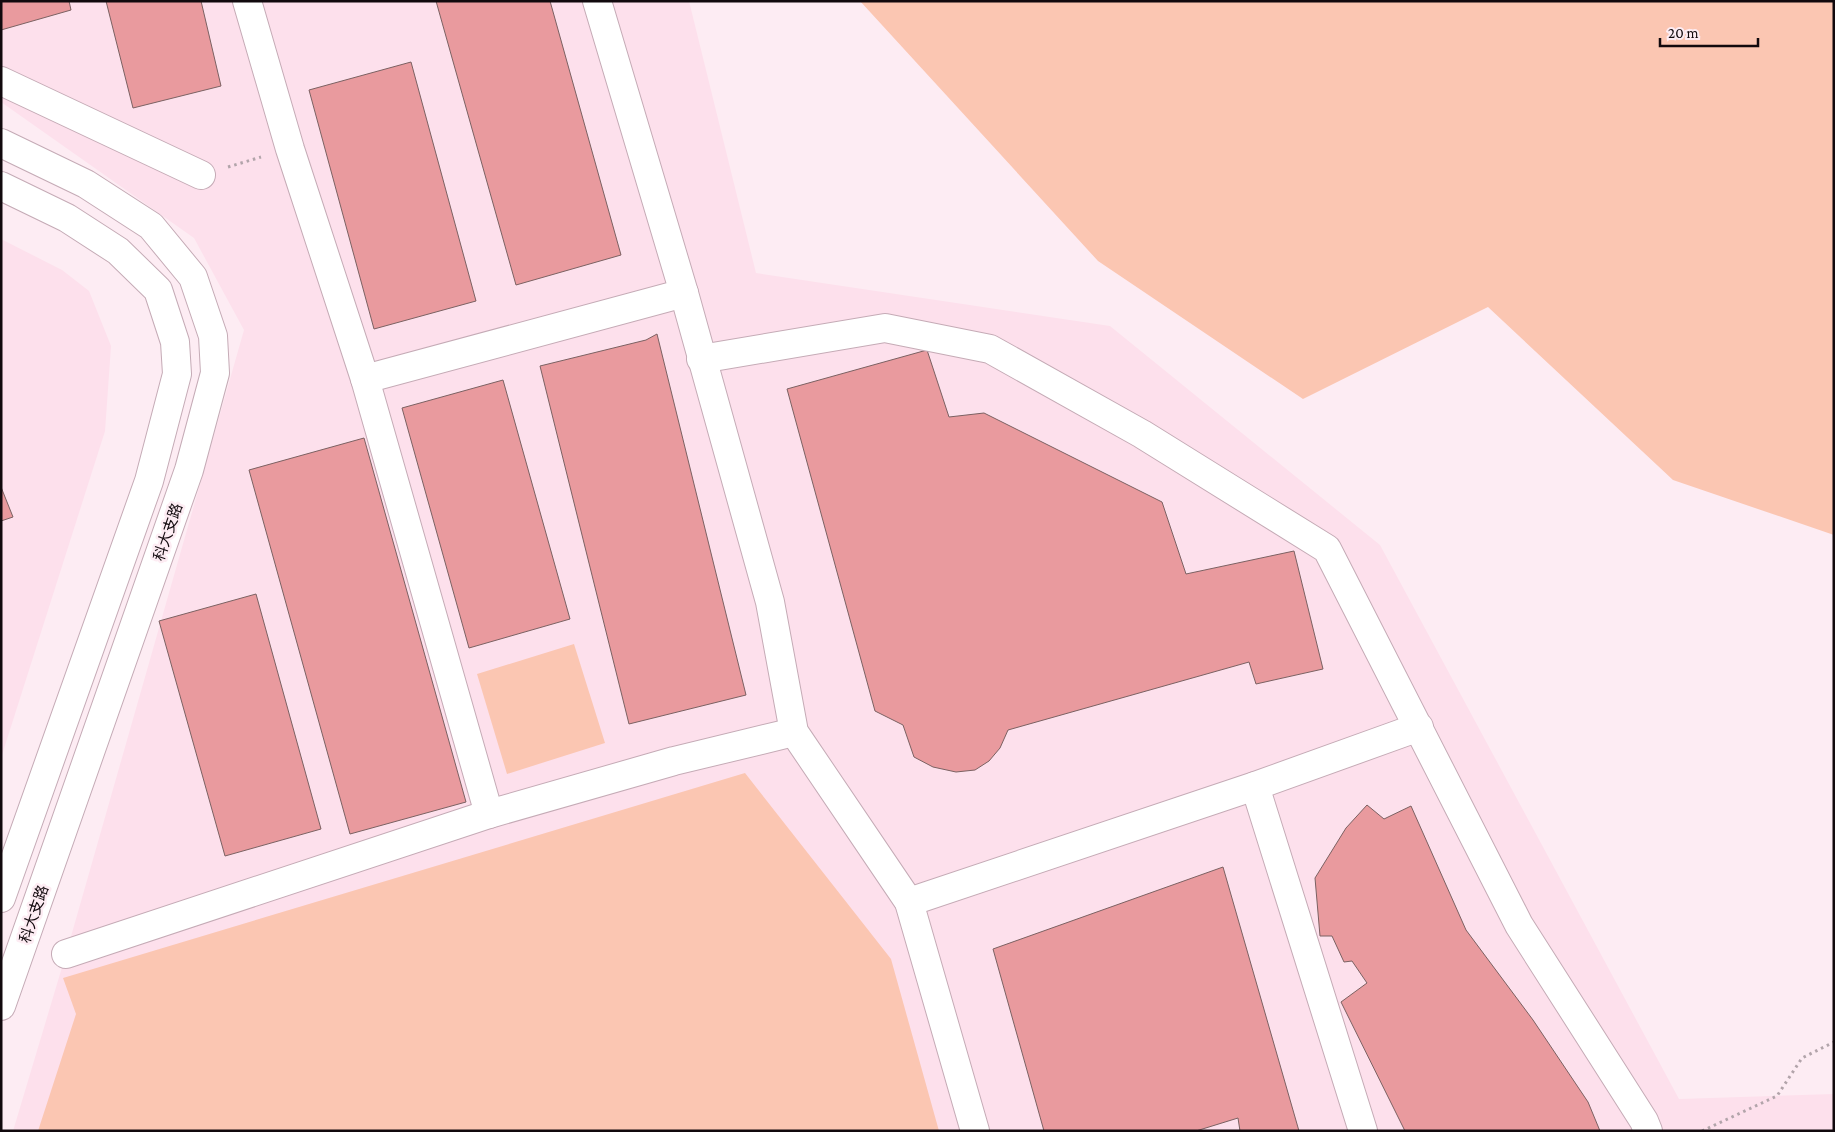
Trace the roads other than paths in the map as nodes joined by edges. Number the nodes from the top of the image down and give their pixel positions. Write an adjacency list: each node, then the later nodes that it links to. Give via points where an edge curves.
1 (247, 1): 9 (street, via 290,149)
2 (597, 1): 7 (street)
3 (1, 81): 5 (street)
4 (1, 143): 17 (street, 科大支路, via 86,184 151,226 193,276 213,336 215,373 189,470)
5 (200, 175)
6 (1, 186): 14 (street, via 67,218 118,251 158,290 175,342 177,374 148,481)
7 (684, 292): 8 (street); 9 (street)
8 (701, 359): 10 (street, via 886,328 990,349 1142,434 1327,549); 11 (street, via 770,602)
9 (365, 379): 13 (street)
10 (1419, 727): 12 (street); 20 (street, via 1519,925)
11 (794, 732): 13 (street, via 674,761); 15 (street)
12 (1255, 786): 15 (street); 19 (street)
13 (489, 814): 16 (street)
14 (1, 898)
15 (909, 902): 18 (street)
16 (66, 954)
17 (1, 1006)
18 (975, 1131)
19 (1363, 1131)
20 (1648, 1131)

